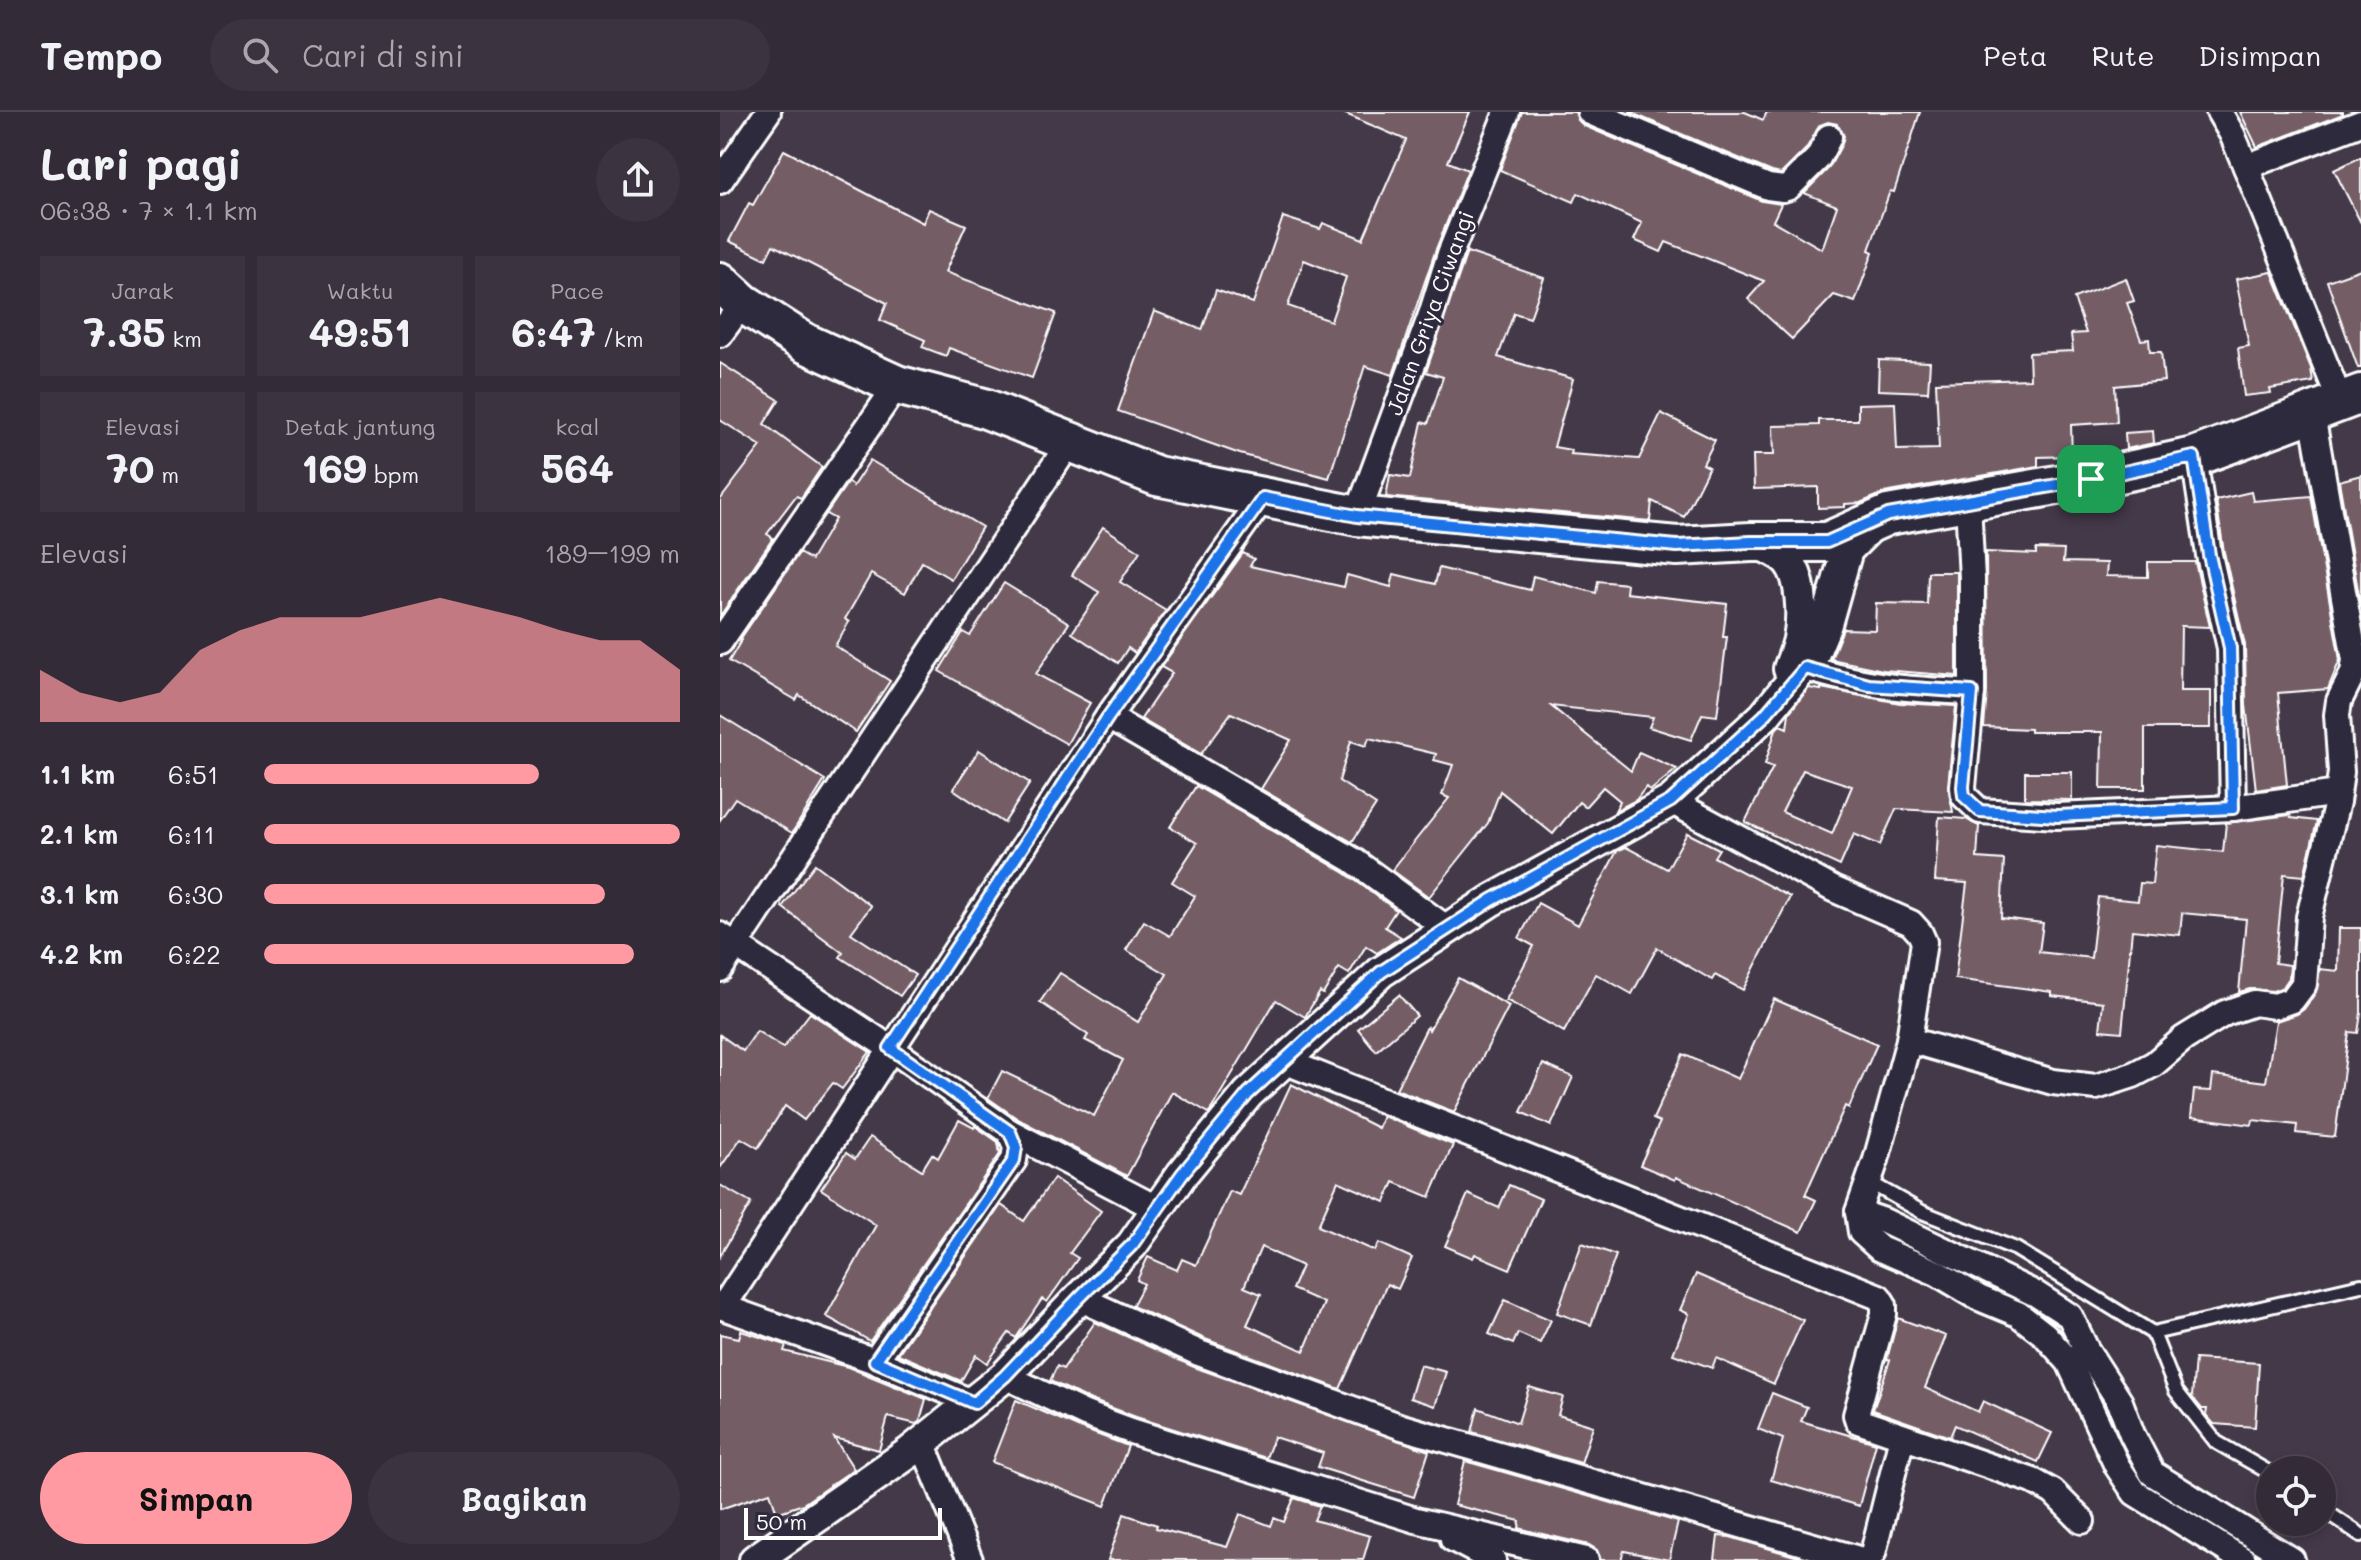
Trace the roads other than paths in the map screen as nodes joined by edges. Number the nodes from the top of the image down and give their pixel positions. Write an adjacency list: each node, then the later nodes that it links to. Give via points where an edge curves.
1 (768, 112): 8 (street)
2 (1507, 112): 18 (street, Jalan Griya Ciwangi, via 1450,254)
3 (1590, 112): 6 (street, via 1783,189 1818,158)
4 (2219, 112): 7 (street)
5 (2361, 124): 7 (street)
6 (1829, 137)
7 (2246, 167): 12 (street)
8 (720, 181)
9 (732, 292): 10 (street); 11 (main road, via 805,343)
10 (720, 334)
11 (897, 385): 13 (main road, via 984,408); 20 (street)
12 (2338, 403): 14 (main road); 24 (street, via 2355,660 2337,715)
13 (1070, 442): 15 (main road, via 1157,476); 28 (street)
14 (2194, 457): 16 (main road); 26 (street, via 2230,648)
15 (1263, 498): 18 (main road); 23 (street)
16 (1968, 502): 17 (main road); 22 (street)
17 (1888, 515): 19 (main road, via 1827,542); 21 (street, via 1847,550 1826,624)
18 (1357, 516): 19 (main road, via 1677,546)
19 (1751, 542): 21 (street, via 1775,551 1793,570 1801,612)
20 (720, 642)
21 (1798, 666): 22 (street, via 1869,685); 25 (street, via 1764,716)
22 (1972, 692): 26 (street, via 1963,787 1964,796 1980,811 2057,816)
23 (1108, 717): 27 (street, via 1353,860); 31 (street)
24 (2338, 793): 26 (street); 30 (street, via 2309,917 2304,984 2292,1000 2275,1006 2254,1003 2225,1013 2154,1064 2096,1087 2053,1082)
25 (1671, 801): 27 (street); 30 (street, via 1833,889 1911,923 1924,942)
26 (2233, 808)
27 (1446, 928): 32 (street, via 1381,972)
28 (728, 940): 29 (street); 31 (street)
29 (720, 969)
30 (1909, 1040): 34 (street)
31 (890, 1048): 33 (street); 39 (street)
32 (1284, 1061): 35 (street, via 1226,1119); 46 (street, via 1879,1297 1884,1314 1856,1418)
33 (1010, 1132): 35 (street); 43 (street, via 1014,1160)
34 (1869, 1182): 36 (street); 41 (lane, via 1922,1212 2016,1249)
35 (1158, 1209): 38 (street, via 1132,1245)
36 (1858, 1212): 40 (street, via 2036,1294); 42 (street, via 1861,1232 1880,1249 2018,1314)
37 (2361, 1285): 41 (lane)
38 (1079, 1298): 44 (street); 58 (street, via 1199,1353 1402,1427)
39 (721, 1307): 43 (street)
40 (2070, 1316): 42 (street); 60 (street, via 2120,1402 2152,1473)
41 (2153, 1333): 48 (lane, via 2176,1391 2216,1442)
42 (2045, 1335): 59 (street, via 2069,1362 2135,1493)
43 (875, 1361): 45 (street)
44 (1005, 1376): 45 (street); 50 (street, via 1131,1431)
45 (974, 1403): 47 (street)
46 (1902, 1437): 51 (street, via 2033,1481 2053,1492); 58 (street, via 1873,1553)
47 (916, 1447): 53 (street); 54 (street); 55 (street)
48 (2256, 1465)
49 (2336, 1518): 52 (lane)
50 (1416, 1520): 56 (street); 57 (street)
51 (2082, 1521)
52 (2361, 1535)
53 (755, 1560)
54 (954, 1560)
55 (970, 1560)
56 (1493, 1560)
57 (1586, 1560)
58 (1863, 1560)
59 (2243, 1560)
60 (2292, 1560)

